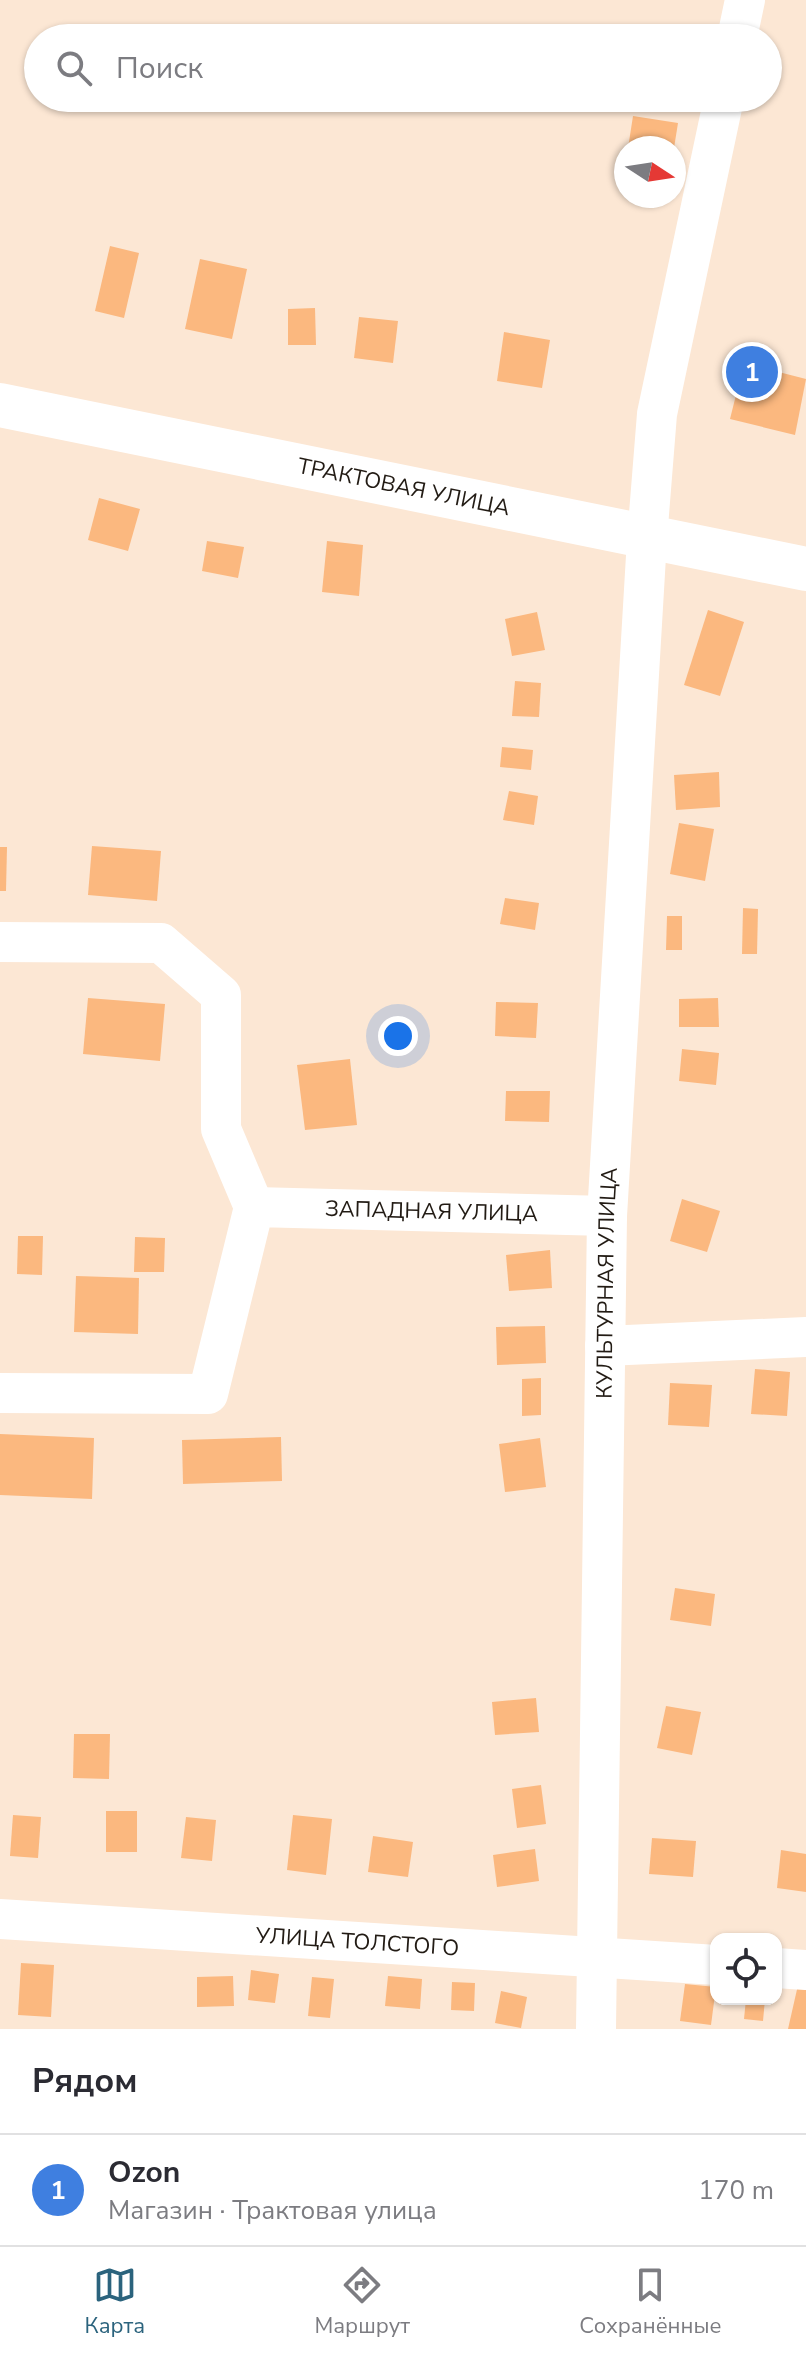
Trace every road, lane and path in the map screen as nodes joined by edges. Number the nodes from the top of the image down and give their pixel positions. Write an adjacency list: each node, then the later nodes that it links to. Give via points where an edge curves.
1 (745, 0): 2 (street)
2 (740, 24)
3 (721, 112): 5 (street, КУЛЬТУРНАЯ УЛИЦА, via 657,414)
4 (0, 405): 5 (main road, ТРАКТОВАЯ УЛИЦА)
5 (647, 539): 6 (main road, ТРАКТОВАЯ УЛИЦА); 9 (street, КУЛЬТУРНАЯ УЛИЦА)
6 (806, 569)
7 (0, 942): 8 (street, via 161,943 221,995 221,1129)
8 (254, 1207): 9 (street, ЗАПАДНАЯ УЛИЦА); 12 (street, via 208,1394)
9 (607, 1216): 11 (street, КУЛЬТУРНАЯ УЛИЦА)
10 (806, 1337): 11 (street)
11 (605, 1346): 14 (street, КУЛЬТУРНАЯ УЛИЦА)
12 (0, 1393)
13 (0, 1919): 14 (street, УЛИЦА ТОЛСТОГО)
14 (600, 1959): 15 (street, УЛИЦА ТОЛСТОГО); 18 (street, КУЛЬТУРНАЯ УЛИЦА)
15 (710, 1965)
16 (782, 1968): 17 (street)
17 (806, 1970)
18 (596, 2029)

